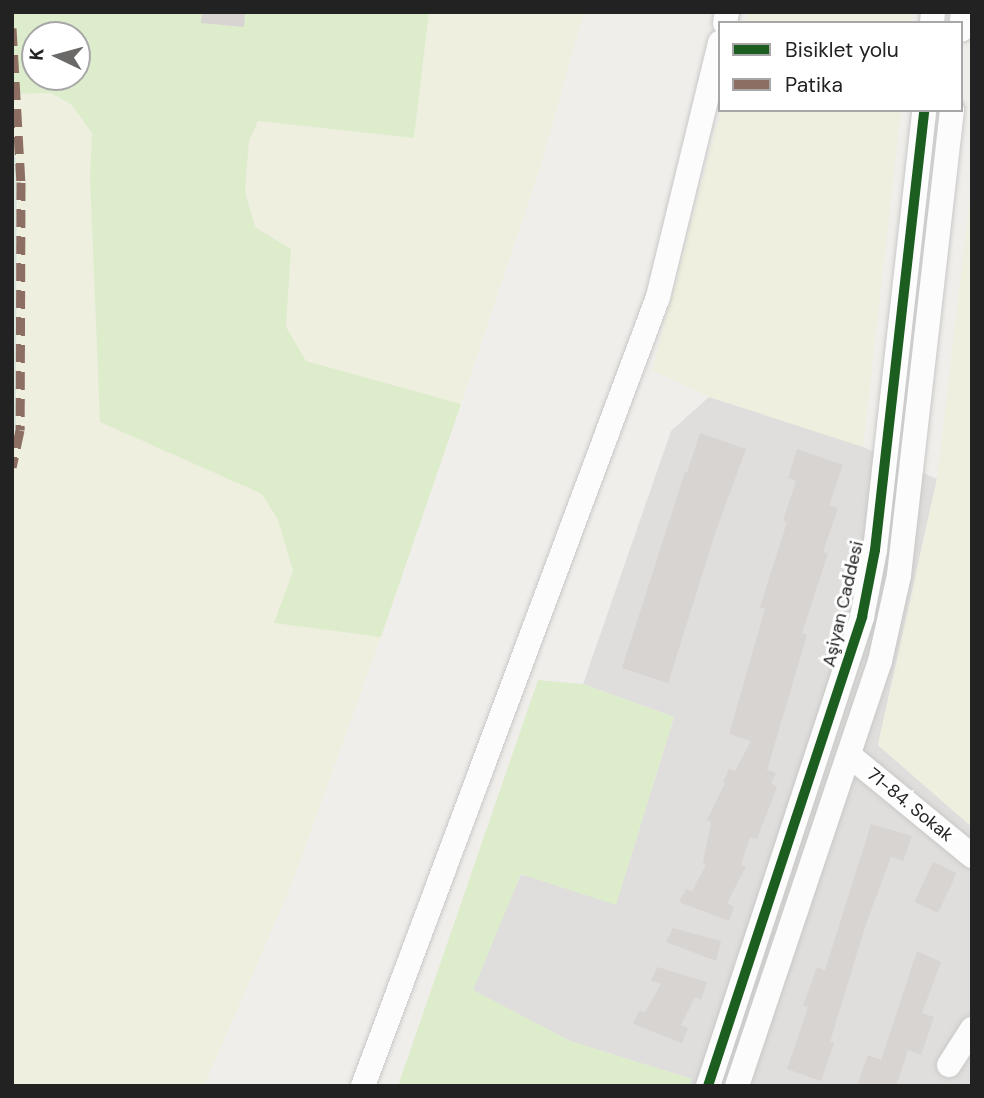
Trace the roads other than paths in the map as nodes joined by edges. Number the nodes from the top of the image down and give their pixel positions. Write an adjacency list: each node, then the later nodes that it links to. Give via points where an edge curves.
1 (718, 50): 8 (street, via 658,297)
2 (924, 112): 9 (street, Aşiyan Caddesi, via 875,550 862,617)
3 (952, 112): 4 (street, via 899,575 880,661)
4 (849, 755): 5 (street, 71-84. Sokak); 10 (street)
5 (972, 856)
6 (972, 1029): 7 (street)
7 (949, 1065)
8 (363, 1086)
9 (708, 1086)
10 (737, 1086)

